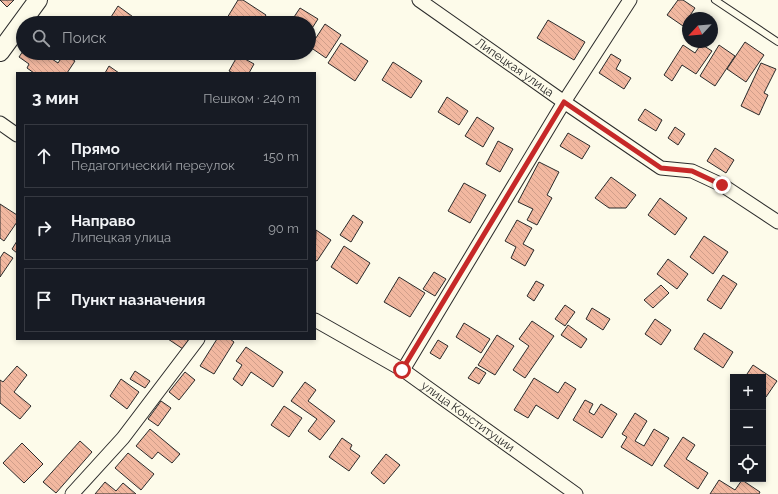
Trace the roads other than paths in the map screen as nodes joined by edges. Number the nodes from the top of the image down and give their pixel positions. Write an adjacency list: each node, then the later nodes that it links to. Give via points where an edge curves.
1 (38, 0): 5 (street)
2 (419, 0): 9 (street, Липецкая улица)
3 (630, 0): 9 (street)
4 (715, 0): 7 (lane)
5 (26, 16)
6 (16, 30): 8 (street)
7 (778, 42)
8 (0, 52)
9 (564, 102): 12 (street, Липецкая улица, via 661,168 692,171 716,182); 15 (street)
10 (0, 123): 11 (street)
11 (16, 134)
12 (778, 222)
13 (316, 321): 15 (street, улица Конституции)
14 (197, 340): 16 (street, via 123,438)
15 (402, 370): 17 (street, улица Конституции)
16 (72, 494)
17 (576, 494)

